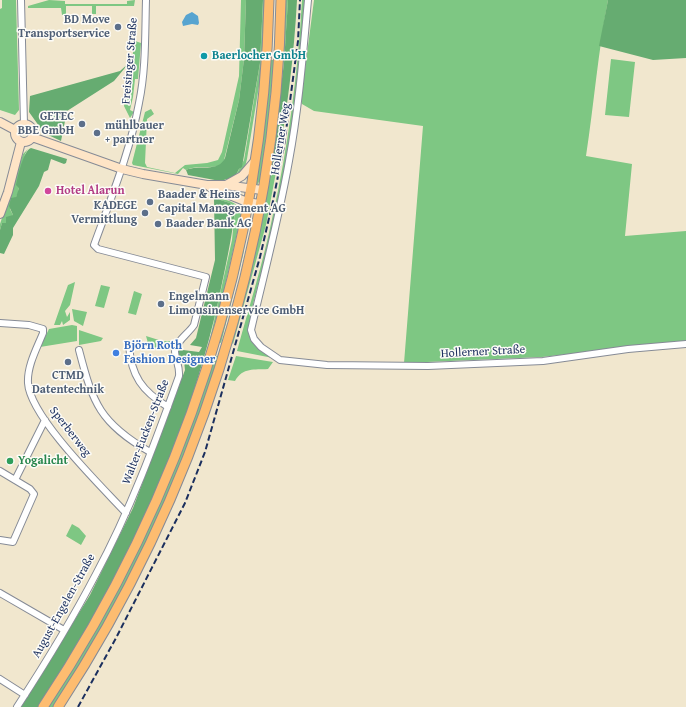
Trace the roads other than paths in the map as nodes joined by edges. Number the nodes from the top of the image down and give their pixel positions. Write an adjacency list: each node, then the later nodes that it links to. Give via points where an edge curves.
1 (21, 0): 7 (street)
2 (146, 0): 12 (street, Freisinger Straße, via 140,103)
3 (269, 0): 11 (main road, via 265,72)
4 (281, 0): 16 (main road, via 275,98)
5 (308, 0): 24 (street, Hollerner Weg, via 298,106 289,160 251,330 254,340)
6 (0, 122): 8 (street)
7 (24, 124): 8 (street, via 18,125); 9 (street, via 32,128)
8 (15, 130): 10 (street, via 16,138)
9 (32, 138): 10 (street); 12 (street)
10 (21, 142): 19 (street)
11 (254, 162): 14 (street, via 242,176); 15 (main road)
12 (122, 170): 13 (street); 25 (street, Walter-Eucken-Straße, via 95,247 206,277 194,325 178,343 175,351 180,367 179,375)
13 (207, 185): 14 (street); 17 (street)
14 (225, 185): 15 (street)
15 (250, 189): 16 (street); 17 (main road)
16 (262, 190): 18 (main road)
17 (247, 202): 18 (street); 37 (main road, via 234,269 216,337 174,458 142,533 115,586)
18 (260, 204): 38 (main road, via 230,331 204,415 180,477 127,590 99,642)
19 (0, 214)
20 (0, 323): 26 (street, Sperberweg, via 29,325 43,329 44,333 27,380 31,397)
21 (129, 344): 25 (street, via 130,360 137,378 151,397)
22 (686, 344): 24 (street, Hollerner Straße, via 543,361 428,366 327,365)
23 (79, 350): 27 (street, via 86,382 102,411 124,435)
24 (280, 360)
25 (168, 407): 27 (street, Walter-Eucken-Straße)
26 (45, 420): 29 (street); 30 (street, Sperberweg, via 60,441)
27 (150, 452): 30 (street, Walter-Eucken-Straße)
28 (0, 471): 29 (street)
29 (15, 480): 31 (street, via 33,491 34,498 13,542)
30 (126, 514): 33 (street, August-Engelen-Straße, via 97,574)
31 (0, 540)
32 (0, 593): 33 (street)
33 (64, 630): 35 (street, August-Engelen-Straße)
34 (0, 679): 35 (street)
35 (25, 694): 36 (street, August-Engelen-Straße)
36 (17, 707)
37 (43, 707)
38 (58, 707)

